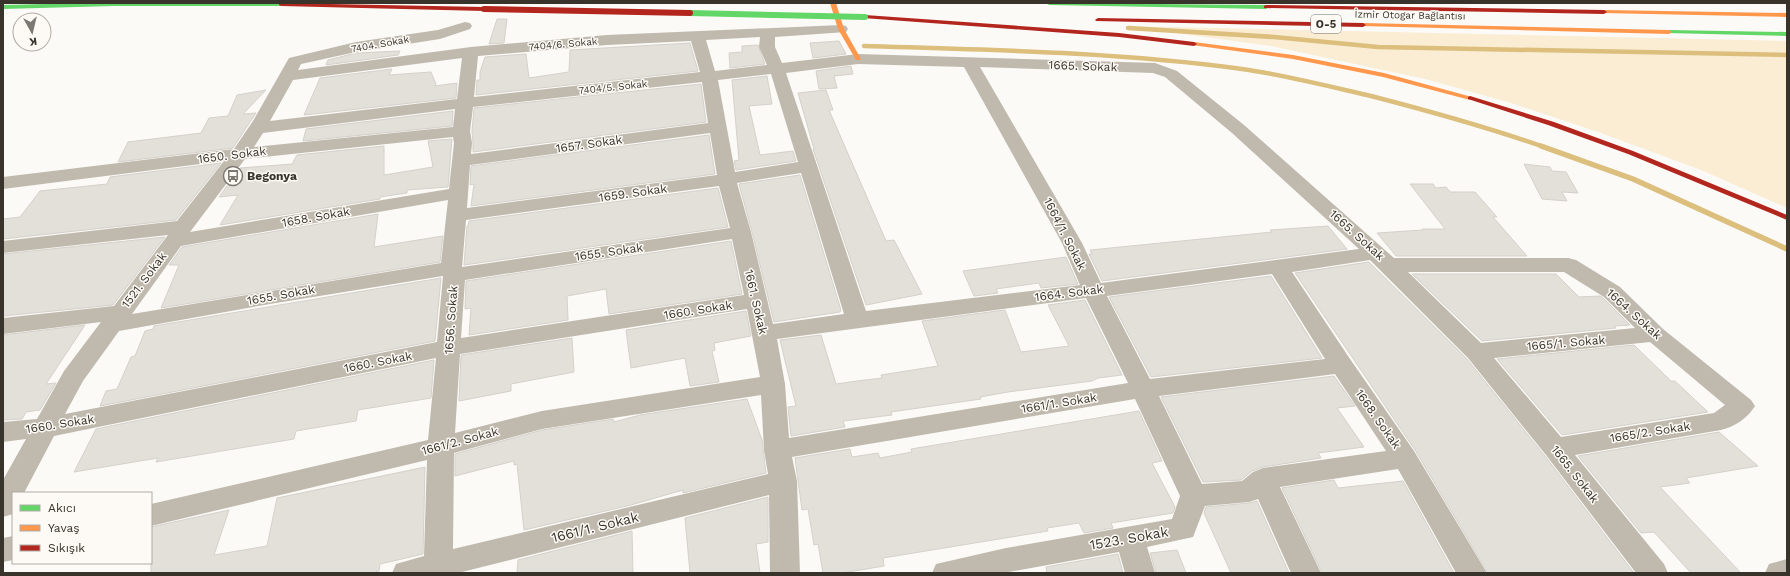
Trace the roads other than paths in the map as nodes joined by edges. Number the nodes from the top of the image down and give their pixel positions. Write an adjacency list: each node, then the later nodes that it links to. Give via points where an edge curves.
1 (833, 3): 9 (main road)
2 (1049, 3): 4 (main road, İzmir Otogar Bağlantısı / O-5)
3 (3, 7): 5 (main road, bridge, via 280,4)
4 (1787, 15)
5 (864, 17): 6 (main road); 30 (main road, via 1119,35 1293,57 1384,75 1472,99 1599,141 1703,181)
6 (1005, 18)
7 (1085, 19): 11 (main road, İzmir Otogar Bağlantısı / O-5)
8 (465, 26): 15 (street, 7404. Sokak, via 440,34 356,47)
9 (841, 29): 10 (street, 7404/6. Sokak); 14 (main road)
10 (768, 32): 12 (street, 7404/6. Sokak); 17 (street, via 767,47)
11 (1787, 34)
12 (697, 35): 13 (street, 7404/6. Sokak, via 622,38); 19 (street, 1661. Sokak)
13 (471, 52): 18 (street, 7404/6. Sokak); 20 (street, 1656. Sokak)
14 (858, 59): 16 (street, 7404/5. Sokak); 17 (street, 7404/5. Sokak)
15 (295, 60): 18 (street, 1521. Sokak)
16 (969, 62): 34 (street, 1665. Sokak, via 1155,68 1171,74 1250,139); 37 (street, 1664/1. Sokak, via 1072,243)
17 (776, 69): 19 (street, 7404/5. Sokak); 26 (street)
18 (287, 76): 22 (street, 1521. Sokak)
19 (709, 76): 20 (street, 7404/5. Sokak); 21 (street, 1661. Sokak)
20 (465, 103): 22 (street, 7404/5. Sokak); 23 (street, 1656. Sokak)
21 (717, 127): 25 (street, 1657. Sokak); 27 (street, 1661. Sokak)
22 (258, 128): 24 (street, 1521. Sokak)
23 (461, 130): 24 (street, 1650. Sokak); 25 (street, 1656. Sokak)
24 (240, 154): 28 (street, 1650. Sokak); 32 (street, 1521. Sokak)
25 (461, 161): 29 (street, 1656. Sokak)
26 (809, 166): 27 (street, 1659. Sokak); 40 (street)
27 (727, 180): 29 (street, 1659. Sokak, via 560,203); 31 (street, 1661. Sokak)
28 (3, 183)
29 (457, 204): 32 (street, 1658. Sokak); 36 (street, 1656. Sokak)
30 (1787, 218)
31 (741, 232): 36 (street, 1655. Sokak); 38 (street, 1661. Sokak)
32 (178, 234): 33 (street, 1658. Sokak); 39 (street, 1521. Sokak)
33 (3, 247)
34 (1382, 259): 35 (street, 1664. Sokak); 43 (street, 1664. Sokak, via 1568,264 1612,292); 45 (street, 1665. Sokak)
35 (1279, 268): 37 (street, 1664. Sokak); 46 (street, 1668. Sokak)
36 (452, 271): 39 (street, 1655. Sokak); 44 (street, 1656. Sokak)
37 (1093, 290): 40 (street, 1664. Sokak); 48 (street, 1664/1. Sokak)
38 (755, 301): 42 (street, 1661. Sokak); 44 (street, 1660. Sokak)
39 (116, 319): 41 (street, 1655. Sokak); 50 (street, 1521. Sokak, via 73,377)
40 (857, 319): 42 (street, 1664. Sokak)
41 (3, 326)
42 (764, 333): 47 (street, 1661. Sokak)
43 (1656, 334): 45 (street, 1665/1. Sokak); 49 (street, 1664. Sokak)
44 (448, 348): 50 (street, 1660. Sokak); 52 (street, 1656. Sokak)
45 (1476, 352): 53 (street, 1665. Sokak)
46 (1341, 365): 48 (street, 1661/1. Sokak); 55 (street, 1668. Sokak)
47 (773, 384): 52 (street, 1661/2. Sokak, via 542,420); 54 (street, 1661. Sokak)
48 (1143, 389): 54 (street, 1661/1. Sokak); 59 (street, 1664/1. Sokak)
49 (1742, 406): 53 (street, 1665/2. Sokak, via 1721,421)
50 (45, 428): 51 (street, 1660. Sokak); 58 (street, 1521. Sokak)
51 (3, 432)
52 (441, 446): 60 (street, 1661/2. Sokak); 62 (street, 1656. Sokak)
53 (1555, 448): 71 (street, 1665. Sokak)
54 (777, 450): 57 (street, 1661. Sokak)
55 (1405, 458): 56 (street); 70 (street, 1668. Sokak)
56 (1264, 479): 59 (street, via 1249,491); 69 (street)
57 (783, 481): 62 (street, 1661/1. Sokak); 66 (street, 1661. Sokak)
58 (6, 496)
59 (1194, 496): 61 (street, 1523. Sokak, via 1183,529)
60 (152, 515)
61 (1130, 538): 63 (street, 1523. Sokak); 68 (street)
62 (438, 565): 65 (street, 1661/1. Sokak)
63 (1008, 566): 67 (street, 1523. Sokak)
64 (1787, 572): 72 (street)
65 (407, 573)
66 (785, 573)
67 (946, 573)
68 (1140, 573)
69 (1306, 573)
70 (1472, 573)
71 (1653, 573)
72 (1780, 573)

